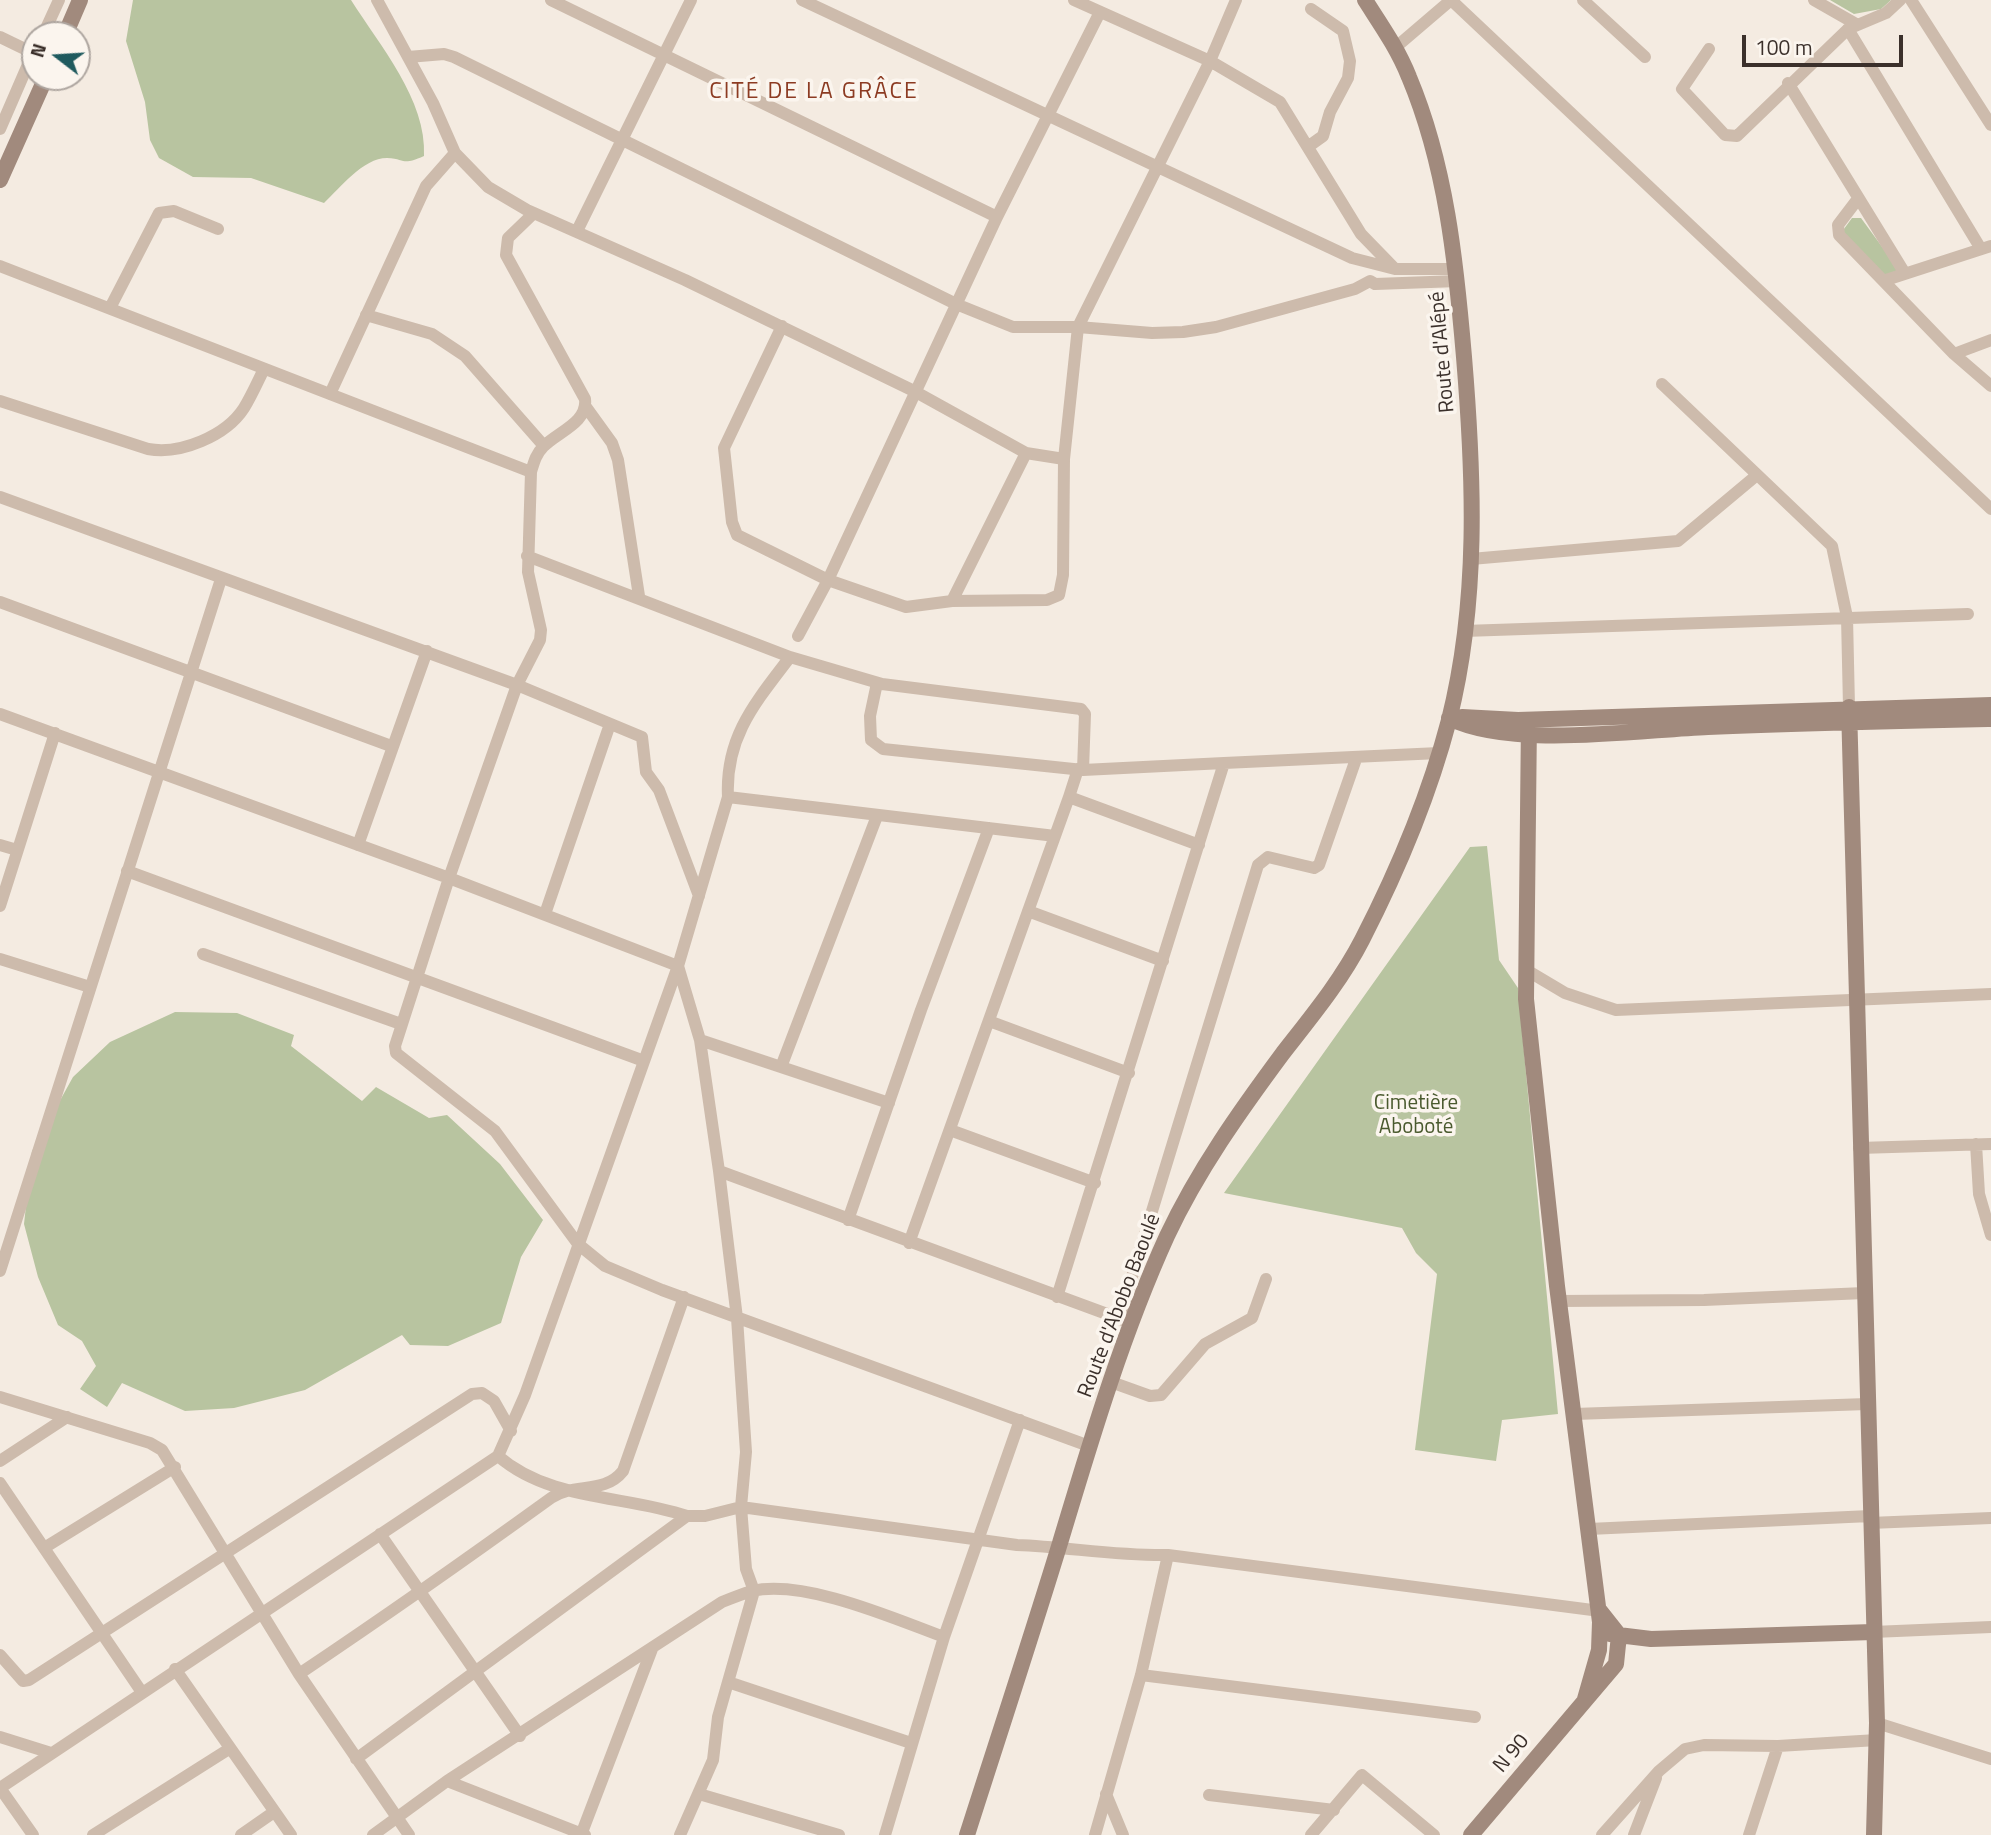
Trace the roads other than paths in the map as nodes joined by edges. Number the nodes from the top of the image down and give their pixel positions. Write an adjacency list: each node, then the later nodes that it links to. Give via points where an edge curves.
1 (59, 0): 16 (street)
2 (80, 0): 17 (street)
3 (377, 0): 24 (street)
4 (551, 0): 23 (street)
5 (691, 0): 23 (street)
6 (802, 0): 30 (street)
7 (1074, 0): 15 (street)
8 (1236, 0): 26 (street)
9 (1365, 0): 21 (street, Route d'Alépé)
10 (1583, 0): 25 (street)
11 (1814, 0): 18 (street)
12 (1900, 0): 18 (street, via 1886,13)
13 (1910, 0): 31 (street)
14 (1311, 9): 34 (street, via 1343,31 1350,61 1348,78 1323,136)
15 (1100, 12): 26 (street); 30 (street)
16 (49, 21)
17 (71, 21)
18 (1852, 27): 28 (street); 43 (street)
19 (0, 37): 20 (street)
20 (21, 46)
21 (1396, 47): 47 (street, Route d'Alépé, via 1427,129); 71 (street, via 1451,0)
22 (1709, 49): 28 (street, via 1682,89 1725,135 1737,136)
23 (663, 55): 33 (street); 40 (street)
24 (408, 57): 33 (street, via 454,57); 35 (street)
25 (1644, 57)
26 (1210, 61): 34 (street, via 1280,102); 36 (street)
27 (21, 81): 32 (street)
28 (1788, 83): 38 (street)
29 (40, 91): 37 (street)
30 (1048, 115): 36 (street); 40 (street)
31 (1991, 125)
32 (0, 129)
33 (620, 141): 42 (street); 51 (street)
34 (1309, 146): 48 (street, via 1362,234)
35 (455, 153): 39 (street, via 488,187); 53 (street, via 426,186)
36 (1157, 166): 44 (street); 55 (street)
37 (0, 180)
38 (1857, 200): 46 (street); 49 (street, via 1837,230)
39 (534, 213): 42 (street); 64 (street, via 508,238 506,255)
40 (997, 217): 51 (street)
41 (218, 229): 52 (street, via 174,211 159,214)
42 (577, 231): 54 (street)
43 (1986, 247): 46 (street)
44 (1356, 259): 48 (street); 50 (street)
45 (0, 267): 52 (street)
46 (1904, 272): 49 (street)
47 (1457, 275): 48 (street); 73 (street, Route d'Alépé, via 1473,479)
48 (1398, 276): 50 (street, via 1375,285)
49 (1886, 280): 57 (street)
50 (1370, 281): 55 (street, via 1216,327 1152,333)
51 (956, 304): 55 (street, via 1013,327); 61 (street)
52 (110, 308): 58 (street)
53 (366, 315): 62 (street); 65 (street, via 432,334 465,356)
54 (782, 326): 61 (street); 75 (street, via 724,448 732,522 741,539)
55 (1078, 327): 67 (street)
56 (1991, 340): 57 (street)
57 (1954, 354): 60 (street)
58 (264, 369): 62 (street); 63 (street, via 243,410 227,426 169,450 148,449)
59 (1662, 384): 69 (street)
60 (1991, 386)
61 (914, 391): 66 (street); 75 (street)
62 (330, 394): 68 (street)
63 (0, 401)
64 (586, 407): 65 (street); 76 (street, via 612,443 618,460)
65 (544, 446): 68 (street)
66 (1026, 453): 67 (street); 78 (street)
67 (1065, 459): 78 (street, via 1059,595 1047,600)
68 (531, 472): 72 (street)
69 (1758, 475): 73 (street, via 1678,541); 80 (street, via 1832,546)
70 (0, 497): 74 (street)
71 (1991, 509)
72 (527, 556): 76 (street); 87 (street, via 541,630)
73 (1471, 559): 81 (street, Route d'Alépé)
74 (221, 579): 83 (street); 85 (street)
75 (828, 580): 78 (street, via 906,607); 82 (street)
76 (639, 596): 84 (street)
77 (0, 601): 85 (street)
78 (952, 601)
79 (1968, 614): 80 (street)
80 (1847, 618): 81 (street); 90 (street)
81 (1464, 631): 91 (street, Route d'Alépé)
82 (797, 636)
83 (427, 651): 87 (street); 96 (street)
84 (790, 657): 86 (street); 102 (street, via 740,727 727,768)
85 (190, 672): 96 (street); 101 (street)
86 (877, 683): 100 (street, via 1081,709 1085,714); 100 (street, via 869,731 876,746)
87 (517, 685): 93 (street); 112 (street)
88 (1991, 705): 90 (street)
89 (0, 714): 95 (street)
90 (1850, 714): 92 (street); 94 (street); 125 (street)
91 (1449, 718): 94 (street, via 1466,726); 97 (street, Route d'Abobo Baoulé)
92 (1991, 719)
93 (610, 724): 113 (street, via 645,741 646,772 659,790); 116 (street)
94 (1530, 727): 121 (street, N 90)
95 (55, 733): 101 (street); 110 (street)
96 (391, 746): 108 (street)
97 (1439, 753): 98 (street); 150 (street, Route d'Abobo Baoulé, via 1389,885 1359,946 1224,1134)
98 (1356, 759): 99 (street); 150 (street, via 1319,865 1268,857 1258,865)
99 (1224, 763): 100 (street); 109 (street)
100 (1081, 770): 103 (street)
101 (158, 772): 108 (street); 111 (street)
102 (728, 797): 104 (street); 113 (street)
103 (1069, 797): 106 (street); 109 (street)
104 (877, 816): 105 (street); 130 (street)
105 (989, 828): 106 (street); 132 (street)
106 (1055, 836): 115 (street)
107 (0, 845): 110 (street)
108 (358, 845): 112 (street)
109 (1199, 845): 119 (street)
110 (17, 850): 114 (street)
111 (127, 871): 122 (street); 123 (street)
112 (449, 878): 116 (street); 122 (street)
113 (699, 896): 120 (street)
114 (0, 906)
115 (1028, 911): 119 (street); 126 (street)
116 (545, 914): 120 (street)
117 (203, 954): 127 (street)
118 (0, 959): 123 (street)
119 (1163, 961): 131 (street)
120 (678, 966): 128 (street); 129 (street)
121 (1528, 971): 125 (street, via 1565,993 1616,1010); 148 (street, N 90, via 1527,999)
122 (417, 976): 127 (street); 129 (street)
123 (90, 987): 143 (street)
124 (1991, 994): 125 (street)
125 (1857, 998): 136 (street)
126 (989, 1021): 131 (street); 133 (street)
127 (401, 1024): 142 (street, via 396,1053 495,1131)
128 (700, 1040): 130 (street); 137 (street)
129 (644, 1061): 142 (street)
130 (781, 1067): 132 (street)
131 (1129, 1073): 138 (street)
132 (889, 1103): 139 (street)
133 (950, 1130): 138 (street); 141 (street)
134 (1976, 1144): 135 (street); 136 (street); 140 (street, via 1979,1194)
135 (1991, 1144)
136 (1859, 1148): 145 (street)
137 (719, 1171): 139 (street); 149 (street)
138 (1095, 1183): 147 (street)
139 (848, 1220): 141 (street)
140 (1991, 1235)
141 (909, 1243): 147 (street)
142 (578, 1244): 146 (street, via 625,1276); 157 (street)
143 (0, 1271)
144 (1266, 1279): 151 (street, via 1252,1318 1205,1344 1161,1395 1150,1396)
145 (1864, 1293): 148 (street); 153 (street)
146 (684, 1297): 149 (street); 163 (street, via 623,1471 606,1486)
147 (1057, 1297): 150 (street)
148 (1559, 1301): 154 (street, N 90)
149 (737, 1318): 156 (street); 164 (street, via 746,1452)
150 (1125, 1321): 151 (street, Route d'Abobo Baoulé)
151 (1111, 1382): 158 (street, Route d'Abobo Baoulé)
152 (0, 1397): 155 (street)
153 (1867, 1404): 154 (street); 167 (street)
154 (1574, 1414): 168 (street, N 90)
155 (67, 1417): 160 (street); 161 (street, via 150,1443)
156 (1020, 1420): 158 (street); 170 (street)
157 (511, 1432): 159 (street); 173 (street, via 494,1401 482,1393 472,1394)
158 (1089, 1446): 171 (street, Route d'Abobo Baoulé)
159 (498, 1456): 163 (street, via 526,1478); 169 (street)
160 (0, 1461)
161 (175, 1467): 172 (street); 173 (street)
162 (0, 1483): 172 (street)
163 (563, 1490): 165 (street, via 657,1506); 176 (street)
164 (741, 1507): 165 (street); 170 (street); 175 (street, via 746,1569)
165 (687, 1516): 190 (street)
166 (1991, 1518): 167 (street)
167 (1870, 1520): 168 (street); 181 (street)
168 (1589, 1529): 177 (street, N 90)
169 (380, 1534): 176 (street); 178 (street)
170 (980, 1541): 171 (street); 183 (street)
171 (1059, 1546): 174 (street, via 1127,1556); 226 (street, Route d'Abobo Baoulé)
172 (44, 1548): 180 (street)
173 (226, 1555): 178 (street); 180 (street)
174 (1168, 1555): 177 (street); 192 (street)
175 (754, 1591): 183 (street, via 822,1596); 186 (street, via 722,1602); 193 (street)
176 (420, 1593): 190 (street); 191 (street)
177 (1600, 1611): 182 (street); 185 (street, N 90)
178 (263, 1614): 189 (street); 191 (street)
179 (1991, 1628): 181 (street)
180 (101, 1632): 188 (street, via 23,1681); 194 (street)
181 (1873, 1632): 184 (street); 197 (street)
182 (1619, 1635): 184 (street); 185 (street); 187 (street)
183 (944, 1637): 200 (street)
184 (1651, 1639): 187 (street)
185 (1599, 1643): 187 (street); 195 (street, N 90)
186 (652, 1648): 198 (street); 222 (street)
187 (1619, 1653): 195 (street, N 90, via 1609,1674)
188 (0, 1655)
189 (175, 1669): 194 (street); 202 (street)
190 (472, 1671): 198 (street); 204 (street)
191 (299, 1674): 204 (street)
192 (1141, 1675): 196 (street); 210 (street)
193 (728, 1682): 200 (street); 209 (street, via 713,1760)
194 (141, 1691): 203 (street)
195 (1585, 1699): 215 (street, N 90)
196 (1475, 1717)
197 (1877, 1732): 201 (street); 205 (street); 234 (street)
198 (520, 1736): 207 (street)
199 (0, 1737): 203 (street)
200 (911, 1743): 225 (street)
201 (1778, 1746): 206 (street, via 1704,1745 1685,1749); 233 (street)
202 (229, 1749): 213 (street); 217 (street)
203 (51, 1753): 208 (street)
204 (356, 1759): 214 (street)
205 (1991, 1759)
206 (1659, 1771): 231 (street); 232 (street)
207 (447, 1781): 214 (street); 222 (street)
208 (0, 1788): 216 (street)
209 (699, 1794): 223 (street); 224 (street)
210 (1106, 1794): 227 (street); 228 (street)
211 (1209, 1794): 212 (street)
212 (1334, 1810): 229 (street); 230 (street, via 1362,1775)
213 (274, 1812): 218 (street); 219 (street)
214 (397, 1817): 220 (street); 221 (street)
215 (1476, 1833)
216 (33, 1835)
217 (93, 1835)
218 (240, 1835)
219 (291, 1835)
220 (373, 1835)
221 (409, 1835)
222 (583, 1835)
223 (680, 1835)
224 (839, 1835)
225 (885, 1835)
226 (967, 1835)
227 (1094, 1835)
228 (1123, 1835)
229 (1311, 1835)
230 (1434, 1835)
231 (1602, 1835)
232 (1634, 1835)
233 (1749, 1835)
234 (1874, 1835)

